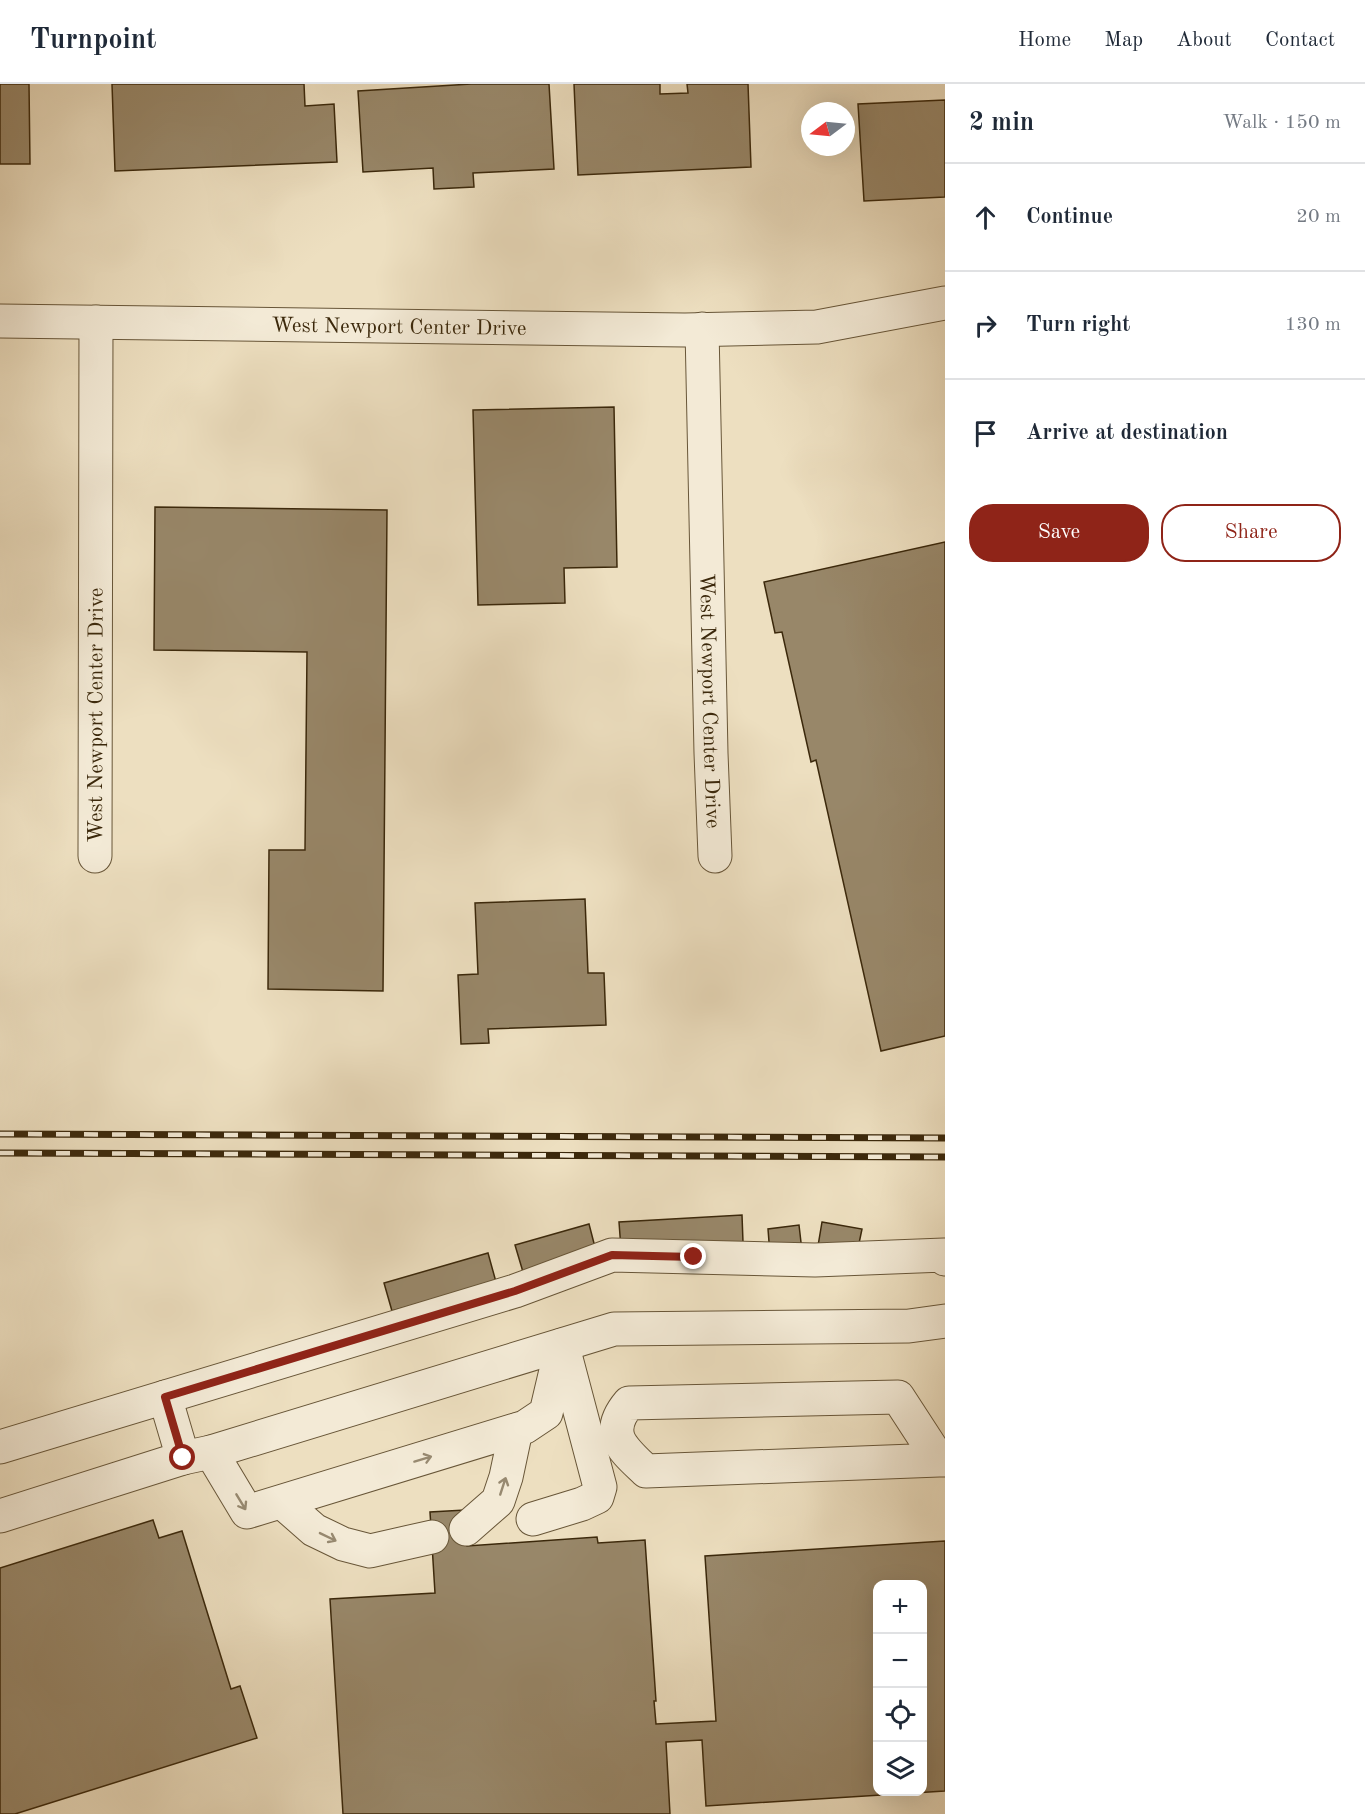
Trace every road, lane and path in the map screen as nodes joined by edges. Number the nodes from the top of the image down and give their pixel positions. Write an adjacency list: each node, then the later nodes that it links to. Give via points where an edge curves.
1 (945, 303): 4 (street, West Newport Center Drive, via 817,327)
2 (0, 321): 3 (street, West Newport Center Drive)
3 (96, 322): 4 (street, West Newport Center Drive); 6 (street, West Newport Center Drive)
4 (702, 329): 5 (street, West Newport Center Drive)
5 (715, 855)
6 (95, 856)
7 (945, 1259): 10 (street, via 944,1255 815,1260 612,1255 515,1291)
8 (945, 1321): 9 (street, via 909,1326 615,1329)
9 (562, 1345): 11 (street, via 546,1413); 13 (street); 17 (street, via 600,1487 597,1497)
10 (165, 1397): 12 (street); 13 (street)
11 (516, 1430): 15 (street, one-way to 11); 18 (street, one-way to 11, via 498,1501)
12 (0, 1447)
13 (197, 1455): 15 (street, one-way to 15, via 247,1512); 16 (street)
14 (942, 1460): 14 (street, via 646,1471 620,1446 618,1416 629,1403 898,1397)
15 (282, 1502): 19 (street, one-way to 19, via 314,1530 370,1551)
16 (0, 1516)
17 (533, 1519)
18 (466, 1529)
19 (432, 1537)

